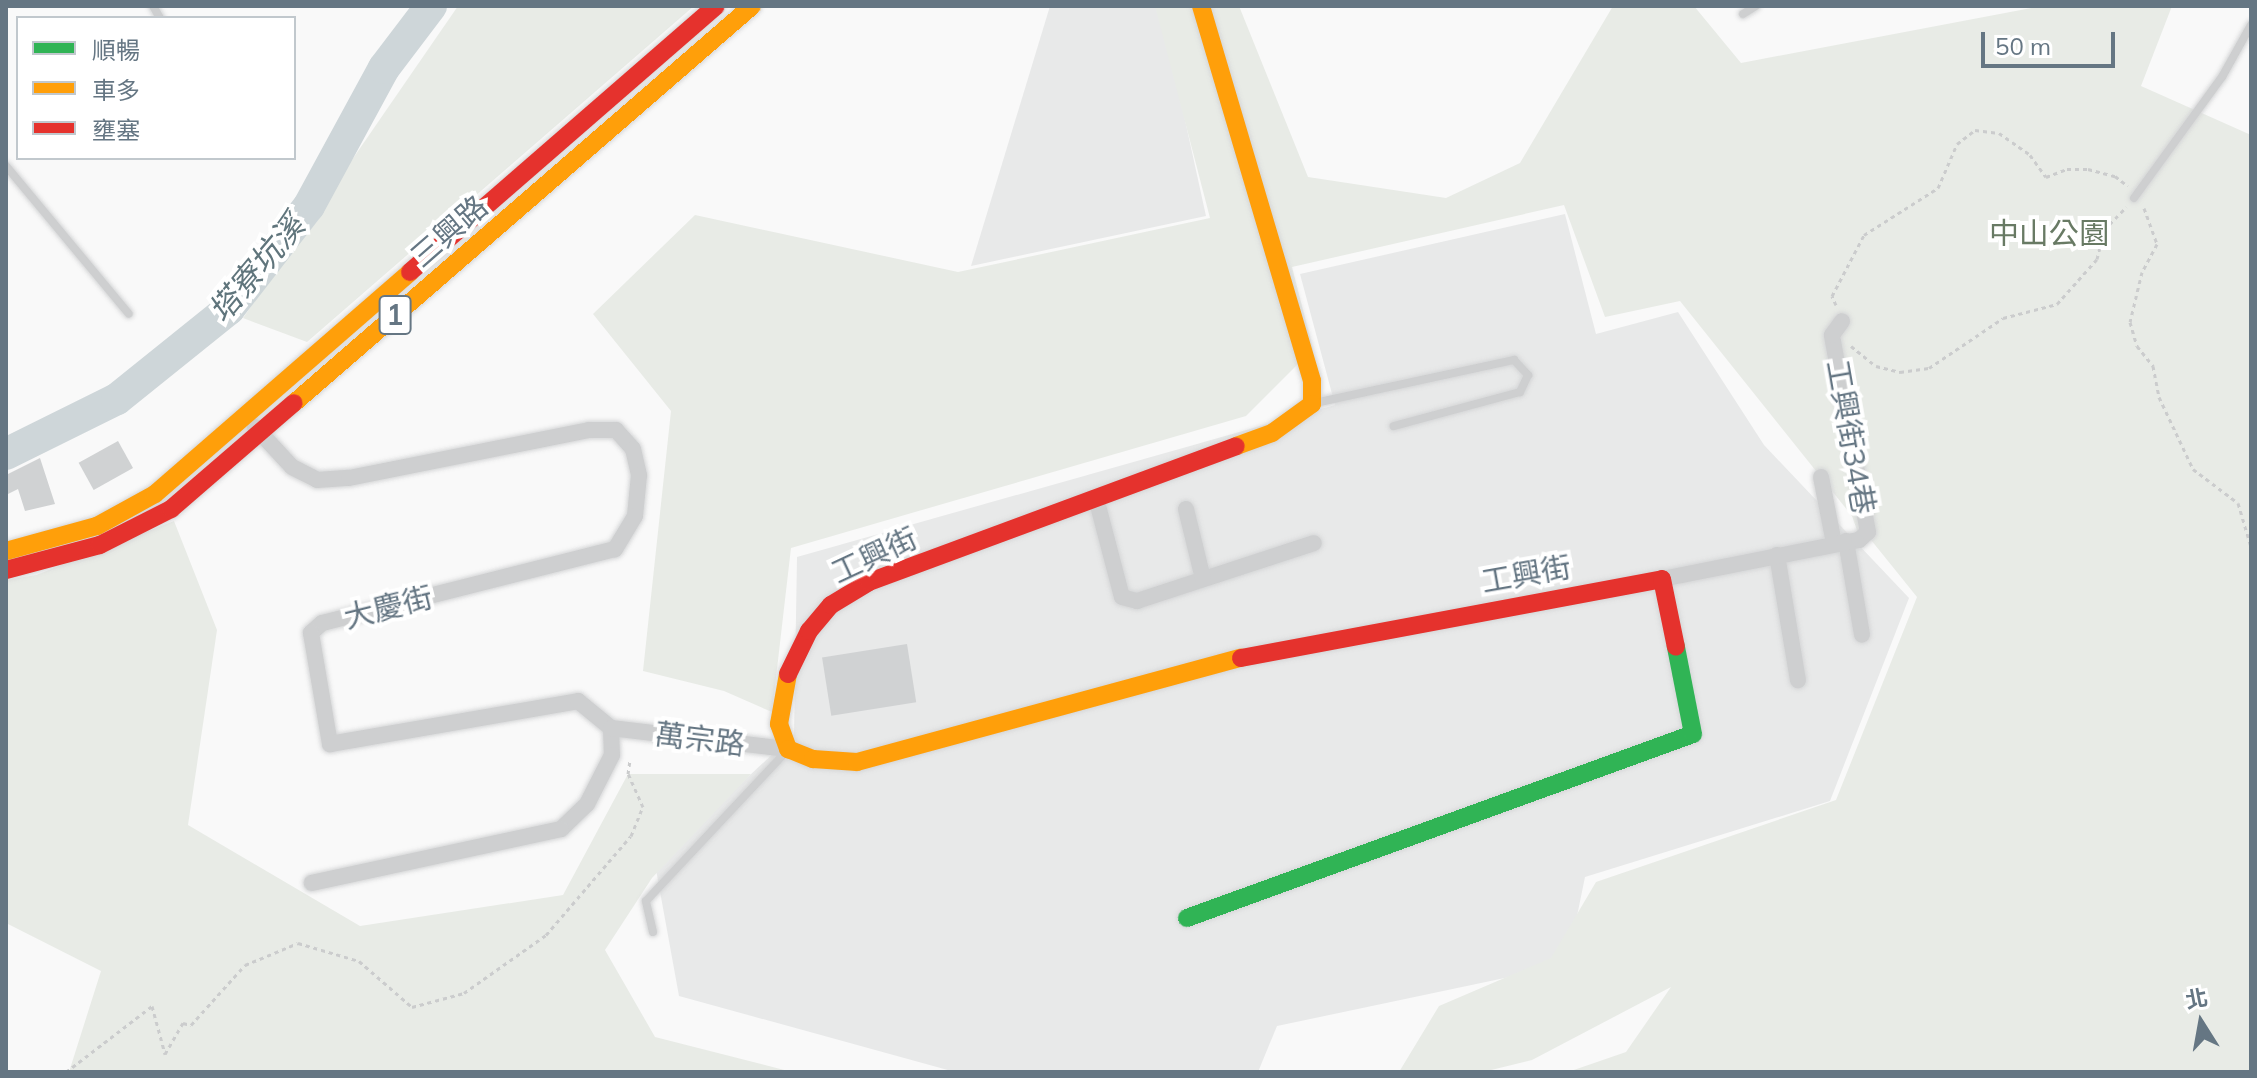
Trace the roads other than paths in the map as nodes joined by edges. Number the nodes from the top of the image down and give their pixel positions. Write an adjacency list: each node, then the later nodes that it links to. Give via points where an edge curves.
1 (716, 6): 12 (street, 三興路 / 1)
2 (752, 6): 14 (street, 三興路 / 1)
3 (1201, 6): 11 (street, via 1312,381)
4 (1756, 6): 5 (lane)
5 (1743, 14)
6 (2251, 25): 8 (lane, via 2222,77)
7 (6, 166): 9 (lane)
8 (2136, 196)
9 (129, 314)
10 (1842, 321): 18 (street, 工興街34巷, via 1832,335 1868,532 1859,540)
11 (1312, 404): 13 (lane, via 1514,360 1528,375 1520,392); 16 (street, 工興街, via 1272,433)
12 (247, 417): 14 (street, 大慶街); 20 (street, 三興路 / 1, via 155,494 124,512 97,526)
13 (1394, 426)
14 (260, 433): 22 (street, 三興路 / 1, via 171,509 100,545); 27 (street, 大慶街, via 292,467 317,480 589,430 616,430 633,449 639,475 635,516 615,549 322,623 311,633 330,744 578,701)
15 (1821, 477): 18 (street)
16 (1096, 498): 23 (street, via 1122,597 1137,601); 28 (street, 工興街, via 869,582 831,605 809,631 787,677 779,724)
17 (1186, 509): 23 (street)
18 (1840, 542): 21 (street, 工興街); 25 (street)
19 (1314, 543): 23 (street)
20 (6, 551)
21 (1777, 555): 24 (street, 工興街); 26 (street)
22 (6, 570)
23 (1203, 579)
24 (1662, 579): 28 (street, 工興街, via 1195,667 899,754 857,762 813,759); 30 (street, via 1693,734)
25 (1862, 635)
26 (1798, 680)
27 (611, 728): 28 (street, 萬宗路); 29 (street, via 612,755 587,804 561,829)
28 (788, 749): 31 (lane, via 646,901)
29 (312, 883)
30 (1187, 918)
31 (653, 932)

